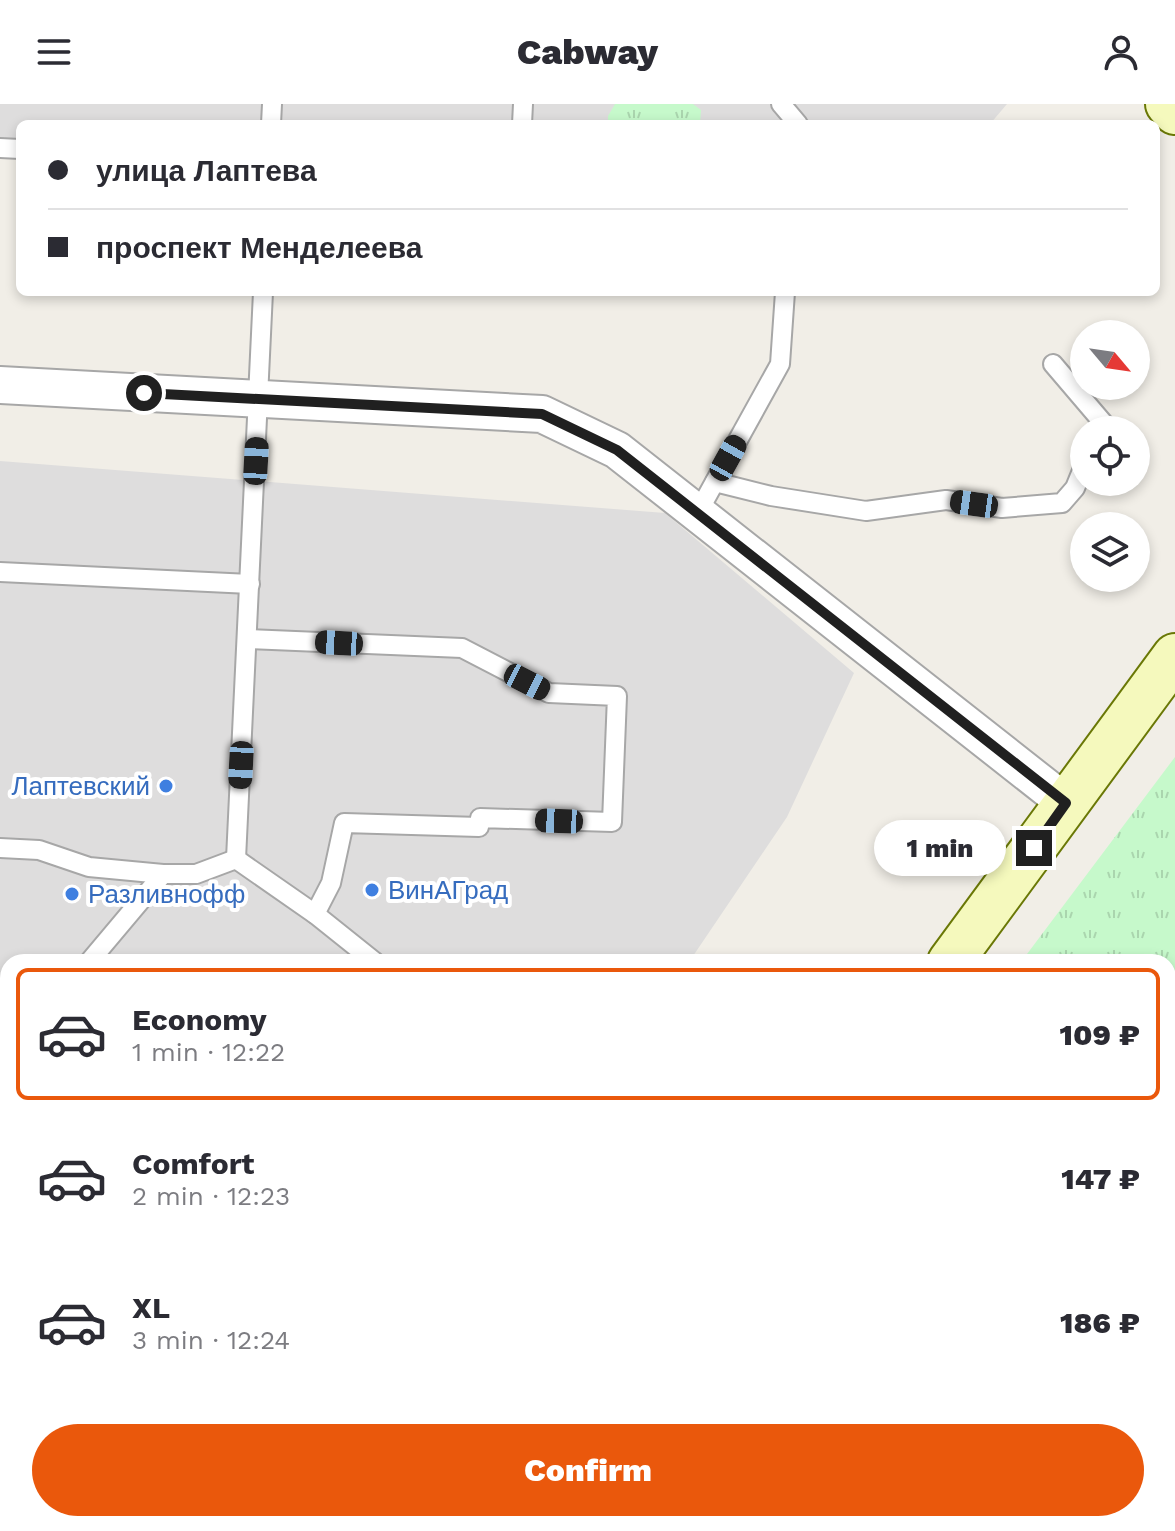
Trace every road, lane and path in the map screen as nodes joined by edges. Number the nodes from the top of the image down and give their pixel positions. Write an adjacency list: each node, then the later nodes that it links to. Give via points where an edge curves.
1 (781, 104): 4 (lane)
2 (1168, 104): 3 (main road)
3 (1175, 112)
4 (795, 120)
5 (263, 296): 9 (lane)
6 (785, 296): 11 (lane, via 780,364)
7 (1053, 364): 10 (lane)
8 (0, 385): 9 (street)
9 (258, 399): 13 (street, via 542,414 617,450); 15 (lane)
10 (1097, 416)
11 (715, 482): 12 (lane, via 866,511 946,500 1002,508 1062,503); 13 (lane)
12 (1070, 494)
13 (697, 514): 18 (street)
14 (0, 572): 15 (lane)
15 (250, 584): 16 (lane)
16 (247, 639): 20 (lane); 22 (lane, via 462,648 549,693 617,696 612,822 480,818 479,827 344,823 331,883)
17 (1175, 656): 18 (main road)
18 (1066, 803): 25 (main road)
19 (0, 848): 21 (lane, via 39,850 89,867)
20 (236, 859): 21 (lane, via 196,874); 22 (lane)
21 (163, 874): 23 (lane)
22 (315, 914): 24 (lane)
23 (96, 954)
24 (365, 954)
25 (956, 954)

